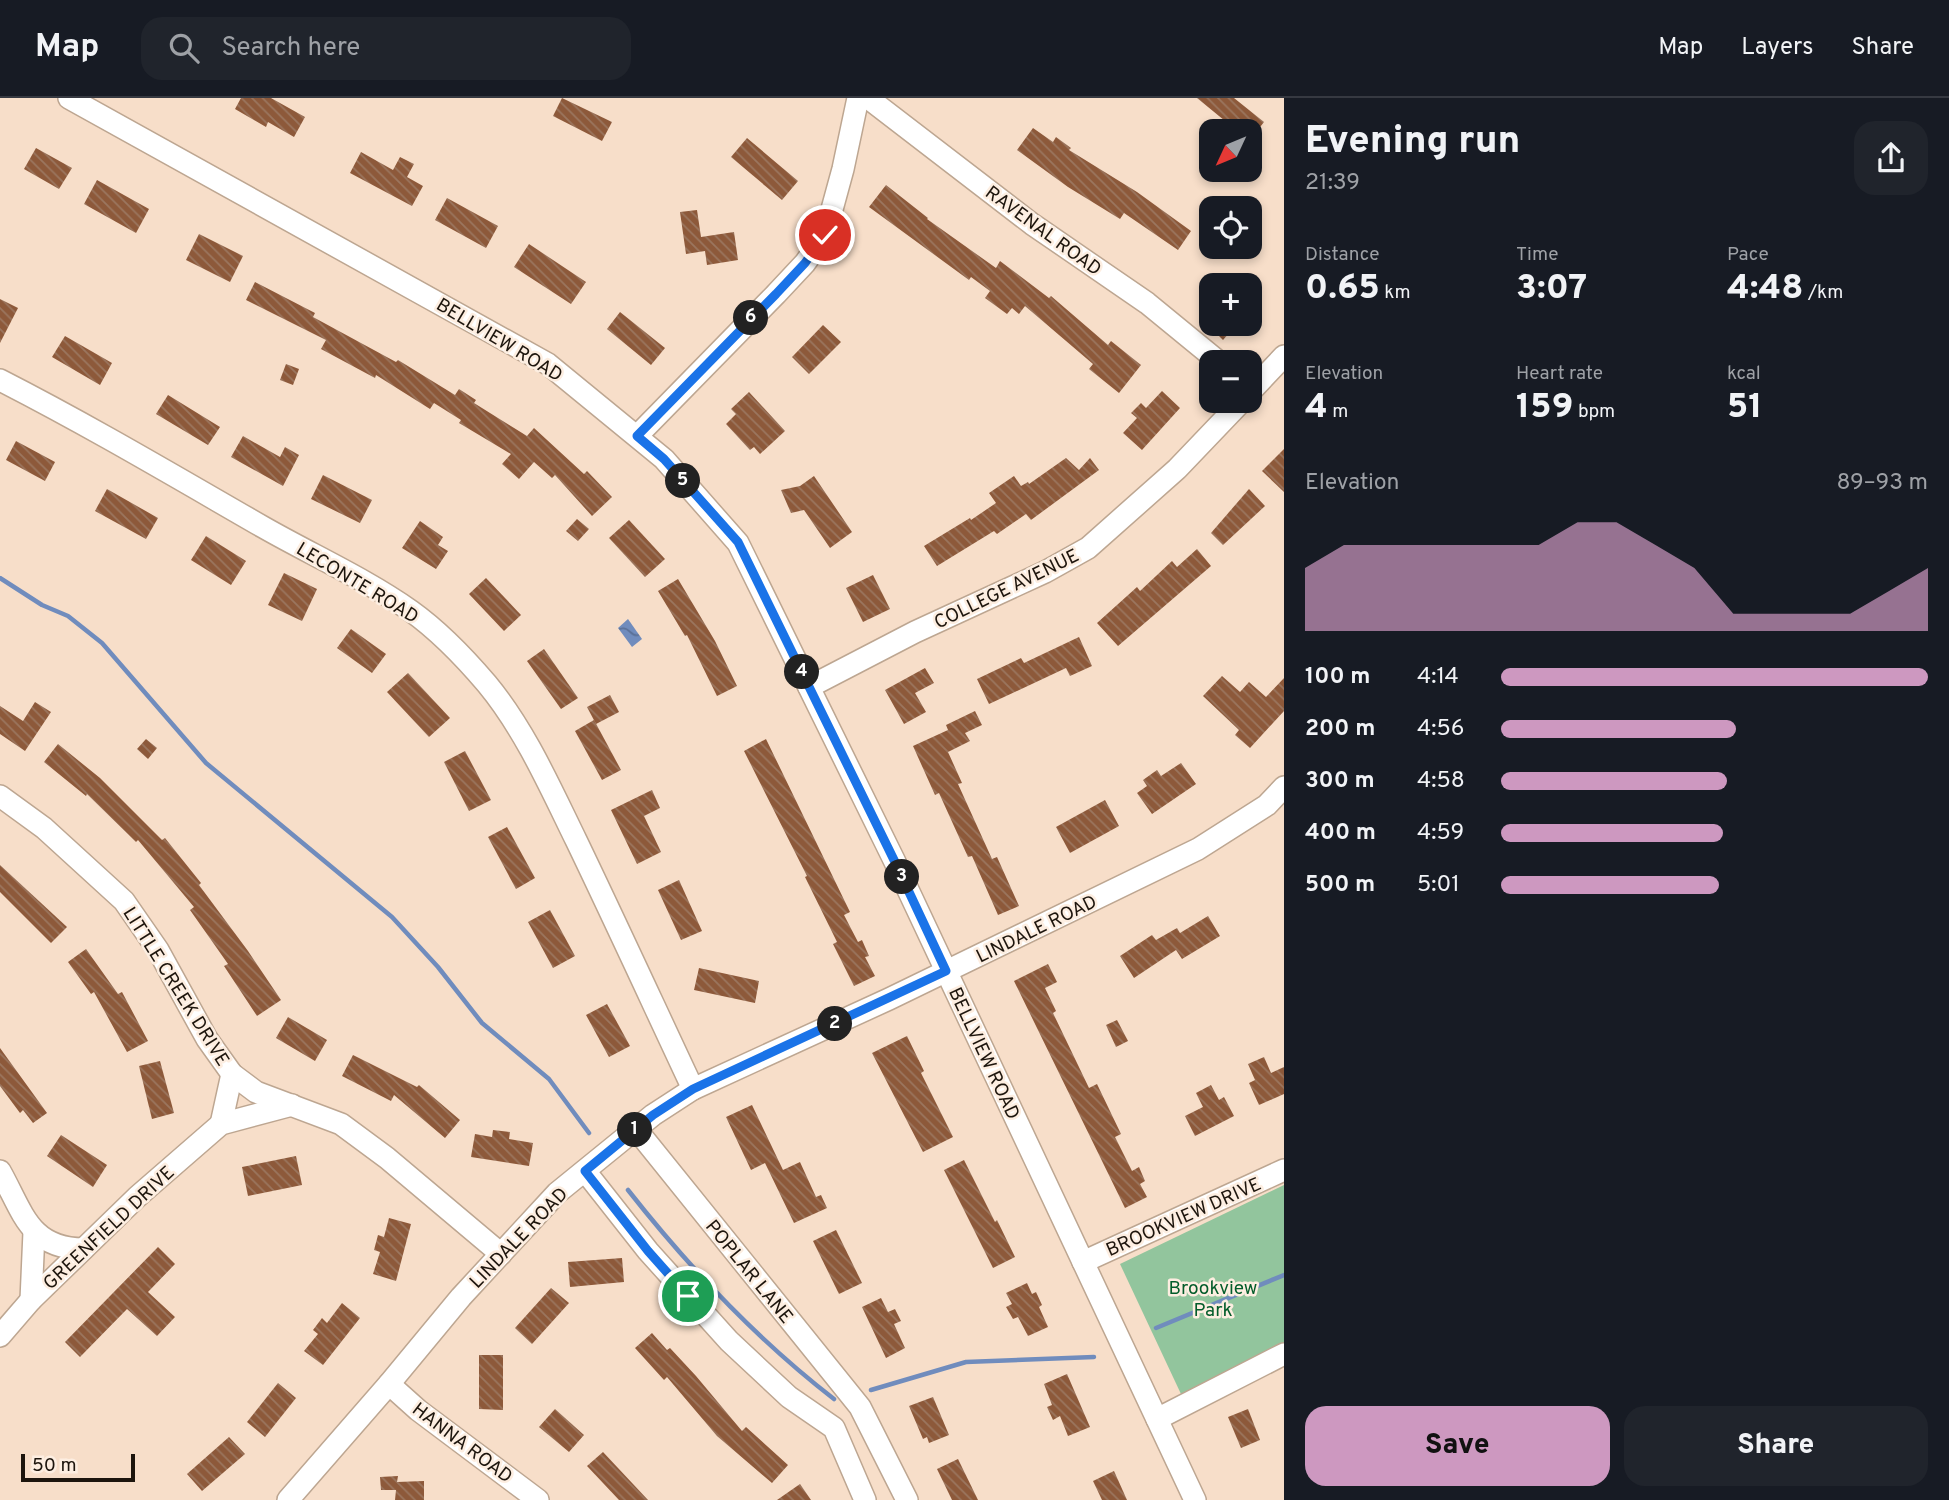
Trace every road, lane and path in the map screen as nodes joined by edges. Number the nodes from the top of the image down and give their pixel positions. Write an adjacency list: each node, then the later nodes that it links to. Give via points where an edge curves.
1 (69, 98): 9 (street, BELLVIEW ROAD, via 548,363)
2 (858, 98): 9 (street, via 825,235 791,279)
3 (868, 98): 4 (street, RAVENAL ROAD)
4 (1204, 350)
5 (1284, 356): 6 (street, COLLEGE AVENUE)
6 (1262, 378)
7 (0, 380): 15 (street, LECONTE ROAD, via 74,417 368,584 412,611 453,646 489,687 545,778)
8 (1229, 413): 10 (street, COLLEGE AVENUE, via 1177,469 1088,548)
9 (637, 436): 10 (street, BELLVIEW ROAD, via 664,459 738,542)
10 (809, 687): 13 (street, BELLVIEW ROAD)
11 (1284, 787): 13 (street, LINDALE ROAD, via 1267,805 1198,849)
12 (0, 796): 14 (street, LITTLE CREEK DRIVE, via 44,828 124,901)
13 (946, 971): 15 (street, LINDALE ROAD); 25 (street, BELLVIEW ROAD)
14 (232, 1074): 16 (street, LITTLE CREEK DRIVE, via 256,1091); 17 (street)
15 (693, 1089): 18 (street, LINDALE ROAD)
16 (292, 1105): 17 (street, GREENFIELD DRIVE); 24 (street, LITTLE CREEK DRIVE, via 341,1124)
17 (221, 1124): 23 (street, GREENFIELD DRIVE)
18 (636, 1129): 21 (street, LINDALE ROAD); 30 (street, POPLAR LANE)
19 (1284, 1170): 25 (street, BROOKVIEW DRIVE)
20 (0, 1171): 22 (street)
21 (585, 1171): 24 (street, LINDALE ROAD, via 557,1193); 32 (street, via 648,1251 729,1341 789,1397)
22 (34, 1232): 23 (street, via 62,1249); 26 (street)
23 (83, 1249): 26 (street, GREENFIELD DRIVE)
24 (501, 1254): 29 (street, LINDALE ROAD)
25 (1083, 1262): 31 (street, BELLVIEW ROAD)
26 (31, 1300): 27 (street, GREENFIELD DRIVE)
27 (0, 1336)
28 (1284, 1354): 31 (street)
29 (389, 1384): 33 (street, LINDALE ROAD); 34 (street, HANNA ROAD)
30 (863, 1413): 32 (street); 36 (street, POPLAR LANE)
31 (1157, 1419): 37 (street, BELLVIEW ROAD)
32 (834, 1428): 35 (street)
33 (288, 1500)
34 (538, 1500)
35 (865, 1500)
36 (907, 1500)
37 (1195, 1500)

